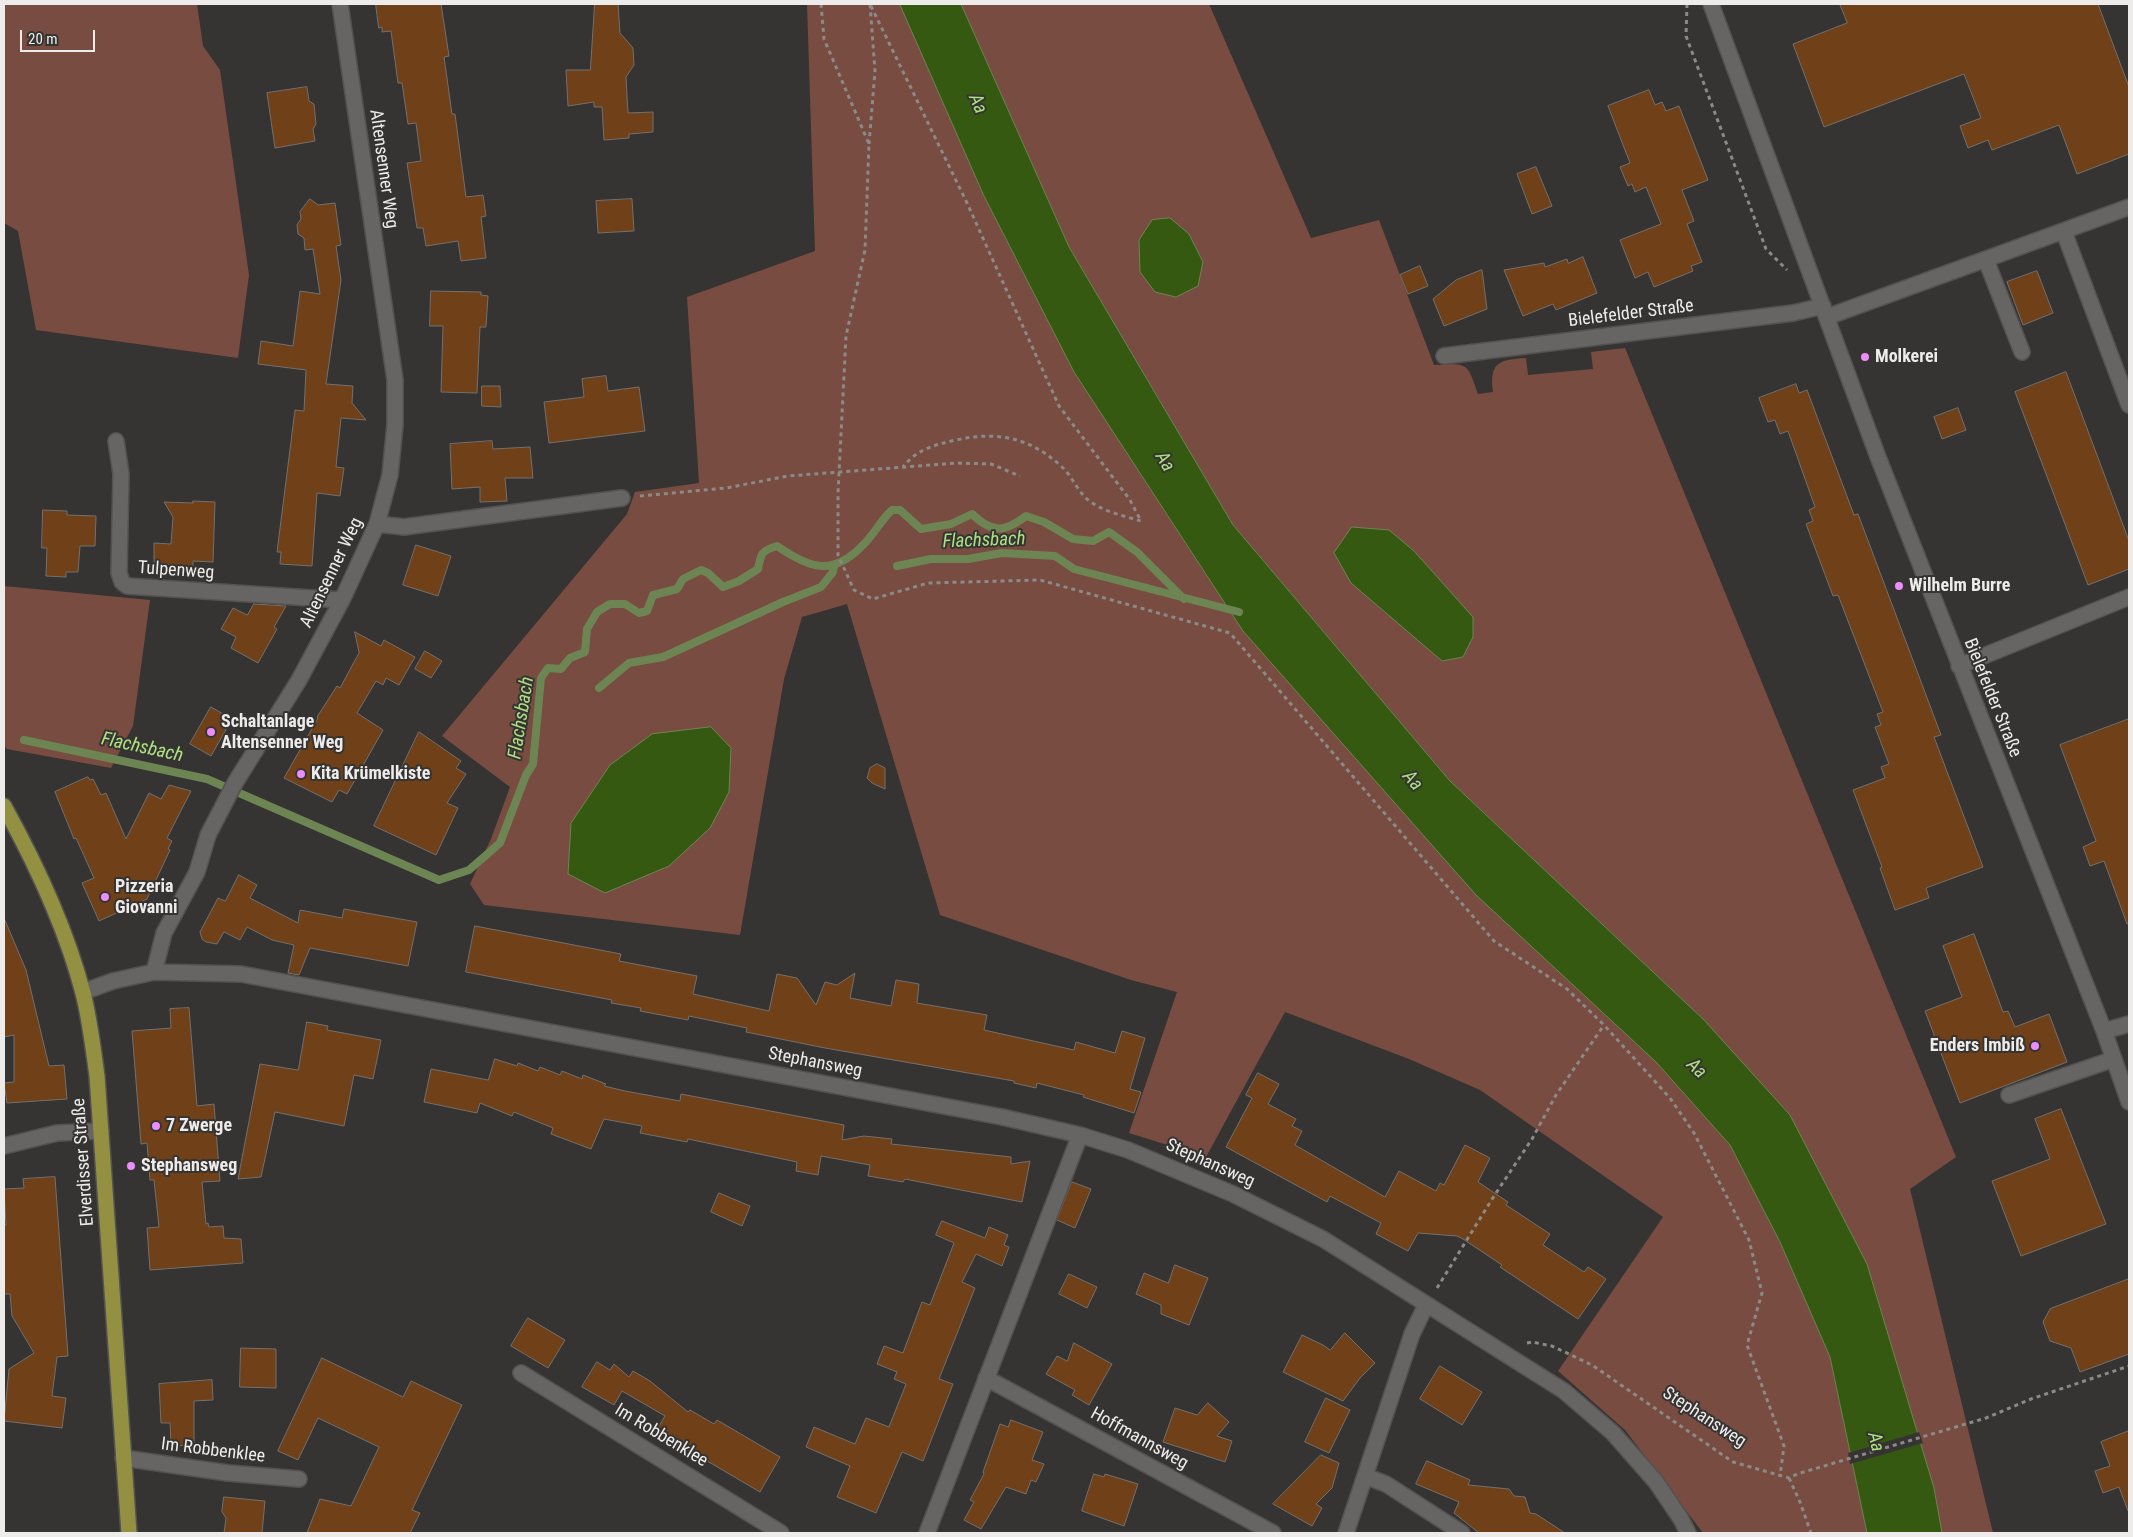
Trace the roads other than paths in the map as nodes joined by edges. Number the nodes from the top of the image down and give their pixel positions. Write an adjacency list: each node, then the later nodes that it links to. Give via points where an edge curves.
1 (340, 4): 12 (street, Altensenner Weg, via 395,380 390,475)
2 (1711, 4): 6 (street, Bielefelder Straße)
3 (2129, 207): 4 (street)
4 (2064, 232): 5 (street); 9 (street)
5 (1986, 260): 6 (street); 7 (street)
6 (1825, 312): 8 (street, Bielefelder Straße, via 1793,313); 15 (street, Bielefelder Straße)
7 (2022, 352)
8 (1444, 356)
9 (2129, 405)
10 (116, 441): 14 (street, Tulpenweg, via 121,474 118,572 122,582 128,586)
11 (622, 498): 12 (street, via 404,527)
12 (377, 524): 14 (street, Altensenner Weg)
13 (2129, 598): 15 (street)
14 (342, 600): 17 (street, Altensenner Weg, via 299,680 226,798 208,835 197,872 164,933)
15 (1959, 666): 20 (street, Bielefelder Straße)
16 (4, 806): 18 (main road, Elverdisser Straße, via 43,886)
17 (154, 972): 18 (street, Stephansweg); 25 (street, Stephansweg, via 241,974 1002,1117)
18 (83, 992): 24 (main road, Elverdisser Straße, via 97,1076)
19 (2129, 1024): 20 (street)
20 (2104, 1031): 21 (street, Bielefelder Straße)
21 (2120, 1064): 22 (street); 23 (street, Bielefelder Straße)
22 (2010, 1095)
23 (2129, 1102)
24 (101, 1131): 26 (street, via 57,1134); 30 (main road, Elverdisser Straße)
25 (1080, 1136): 27 (street, Stephansweg, via 1128,1150 1233,1194 1323,1239); 29 (street)
26 (4, 1146)
27 (1426, 1305): 31 (street, via 1412,1334); 39 (street, Stephansweg, via 1564,1391 1613,1433 1656,1482)
28 (521, 1373): 34 (street, Im Robbenklee)
29 (986, 1378): 35 (street); 36 (street, Hoffmannsweg)
30 (123, 1458): 32 (street, Im Robbenklee, via 228,1474); 33 (main road, Elverdisser Straße)
31 (1365, 1476): 37 (street); 38 (street, via 1386,1484)
32 (299, 1479)
33 (129, 1533)
34 (781, 1533)
35 (927, 1533)
36 (1273, 1533)
37 (1346, 1533)
38 (1462, 1533)
39 (1688, 1533)

